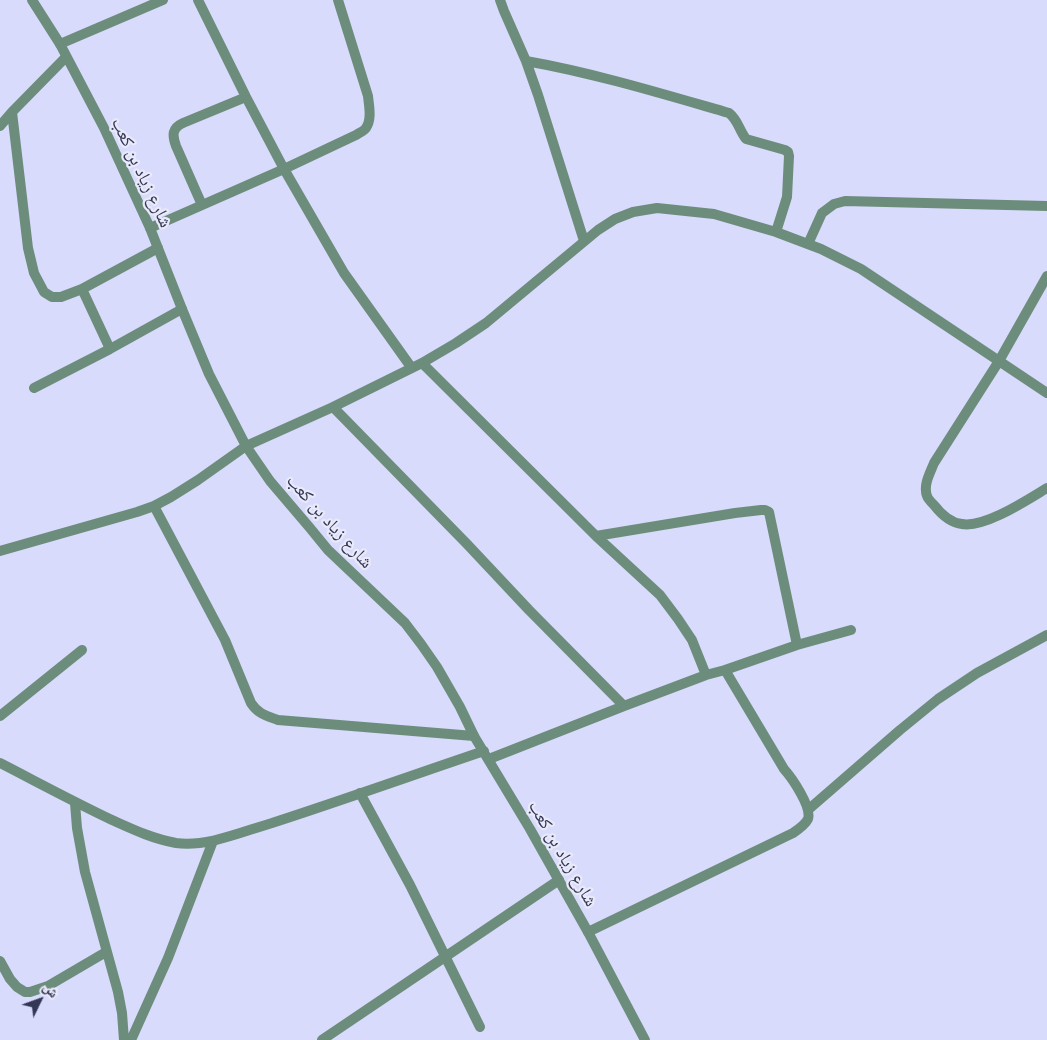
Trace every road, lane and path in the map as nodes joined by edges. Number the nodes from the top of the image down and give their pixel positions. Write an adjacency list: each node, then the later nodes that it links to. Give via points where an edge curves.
1 (32, 0): 6 (street, شارع زياد بن كعب)
2 (163, 0): 6 (street)
3 (198, 0): 9 (street)
4 (338, 0): 12 (street, via 368,96 369,119 366,128 356,135)
5 (500, 0): 8 (street)
6 (60, 44): 7 (street, شارع زياد بن كعب)
7 (66, 57): 10 (street); 15 (street, شارع زياد بن كعب, via 104,128)
8 (526, 61): 16 (street, via 602,77 729,113 737,120 746,139 788,152 787,197); 17 (street)
9 (246, 97): 12 (street); 13 (street, via 175,128 173,138)
10 (12, 112): 11 (street); 21 (street, via 28,248 34,273 44,292 52,297)
11 (0, 126)
12 (284, 169): 13 (street); 26 (street, via 344,273)
13 (202, 204): 15 (street)
14 (1047, 206): 18 (street, via 845,201 822,213)
15 (150, 228): 19 (street, شارع زياد بن كعب)
16 (776, 232): 17 (street, via 714,214 657,208 615,219); 18 (street)
17 (584, 241): 25 (street, via 486,323)
18 (808, 244): 24 (street, via 861,269)
19 (158, 248): 21 (street); 22 (street, شارع زياد بن كعب)
20 (1047, 276): 24 (street)
21 (82, 289): 23 (street)
22 (182, 309): 23 (street); 30 (street, شارع زياد بن كعب, via 209,374)
23 (110, 349): 27 (street)
24 (999, 361): 28 (street); 31 (street, via 934,463 928,476 927,497 938,511 964,525 982,522)
25 (422, 362): 26 (street); 33 (street)
26 (411, 368): 29 (street)
27 (34, 388)
28 (1047, 393)
29 (333, 407): 30 (street); 41 (street)
30 (246, 446): 32 (street); 43 (street, شارع زياد بن كعب, via 270,481 322,543 405,623 422,644)
31 (1047, 488)
32 (154, 506): 34 (street); 43 (street, via 225,640 255,710 278,720)
33 (596, 536): 37 (street, via 735,513 767,511); 40 (street, via 660,595 692,640)
34 (0, 550)
35 (851, 630): 37 (street)
36 (1047, 635): 48 (street, via 938,699)
37 (797, 645): 39 (street)
38 (82, 650): 42 (street)
39 (725, 670): 40 (street); 48 (street)
40 (706, 675): 41 (street)
41 (624, 706): 44 (street)
42 (0, 716)
43 (474, 736): 44 (street, شارع زياد بن كعب)
44 (486, 755): 46 (street); 50 (street, شارع زياد بن كعب)
45 (0, 764): 47 (street)
46 (360, 793): 49 (street); 53 (street)
47 (75, 803): 49 (street, via 162,840 194,844); 52 (street, via 85,872)
48 (808, 809): 51 (street, via 807,821 793,833)
49 (213, 841): 57 (street, via 168,958)
50 (559, 880): 51 (street, شارع زياد بن كعب); 53 (street)
51 (588, 932): 59 (street, شارع زياد بن كعب)
52 (106, 952): 54 (street, via 48,986 30,992 17,988); 56 (street, via 118,992)
53 (446, 956): 55 (street); 58 (street)
54 (0, 961)
55 (480, 1027)
56 (124, 1040)
57 (131, 1040)
58 (322, 1040)
59 (645, 1040)

